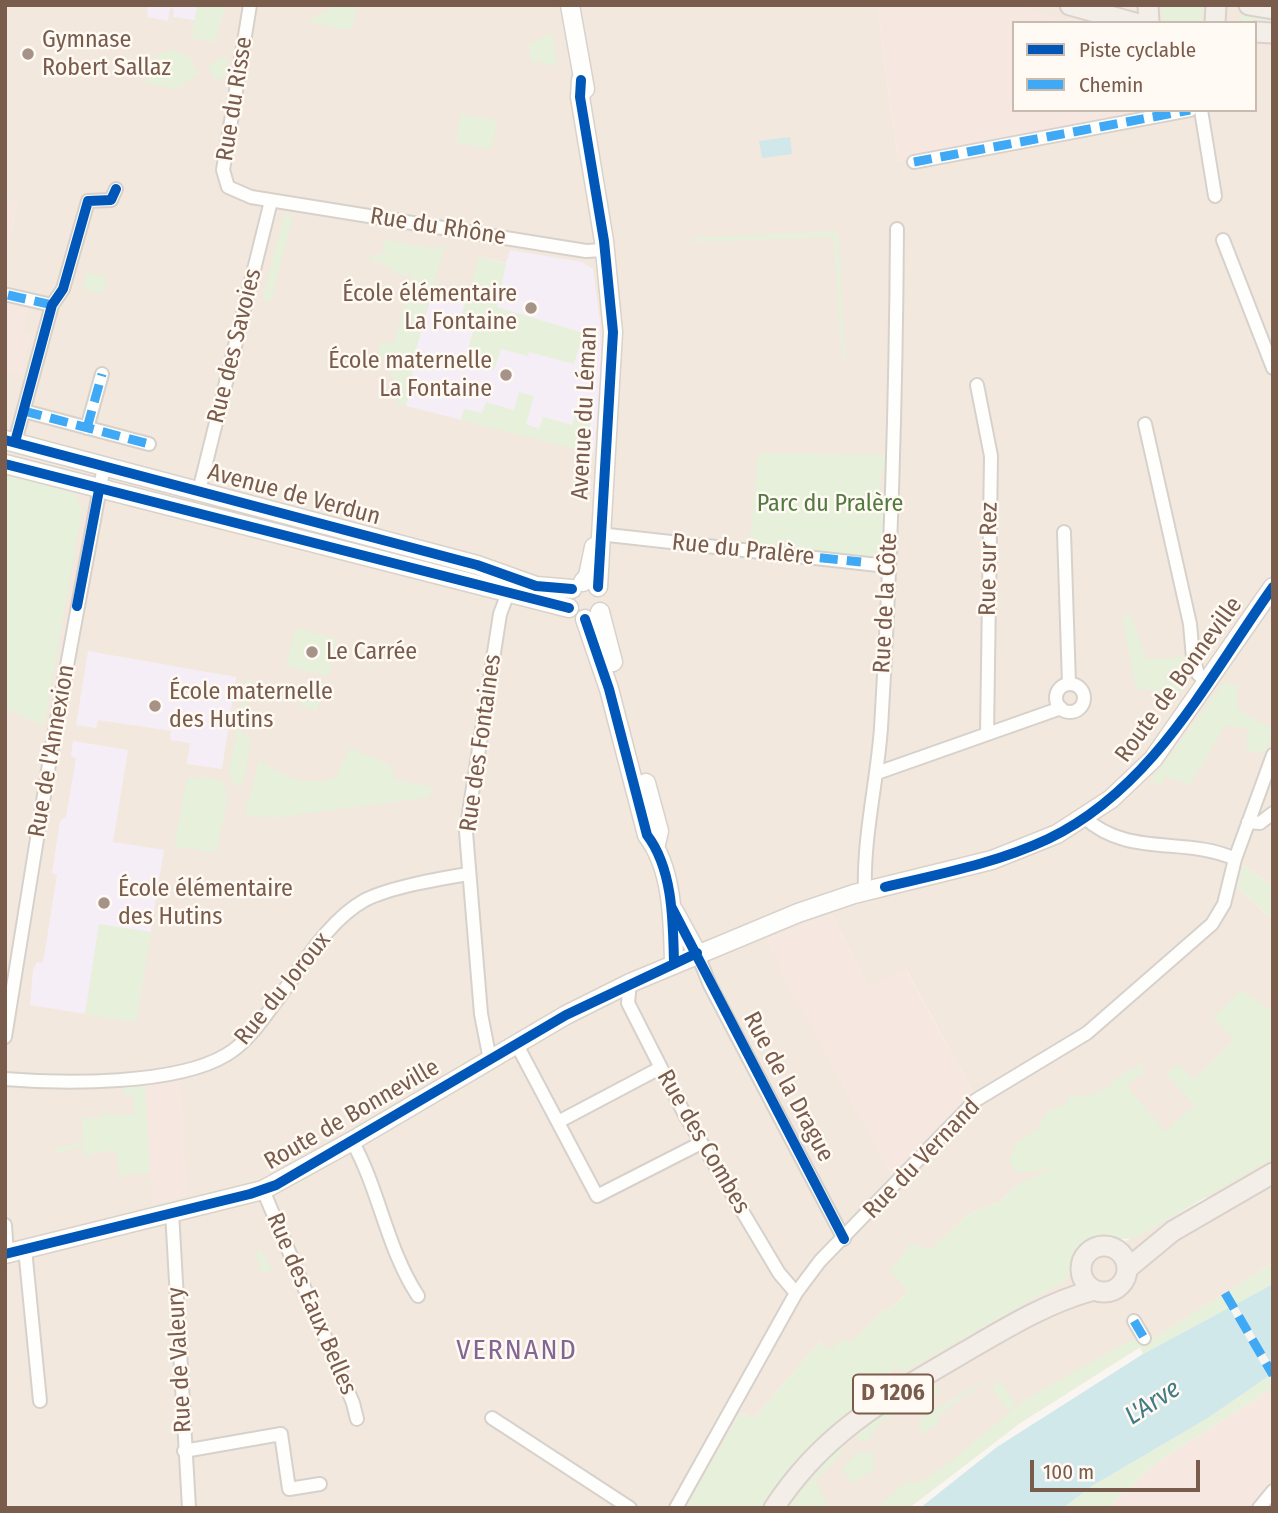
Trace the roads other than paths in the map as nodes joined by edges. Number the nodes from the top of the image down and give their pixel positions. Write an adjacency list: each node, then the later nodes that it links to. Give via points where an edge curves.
1 (250, 5): 12 (street, Rue du Risse, via 223,173 235,192)
2 (570, 5): 15 (street, Avenue du Léman, via 606,229)
3 (1069, 5): 6 (main road)
4 (1249, 5): 5 (main road)
5 (1273, 9)
6 (1128, 21)
7 (1179, 112): 9 (street)
8 (1201, 112): 11 (street)
9 (914, 162)
10 (116, 189): 17 (street, via 111,200 88,201 63,289)
11 (1215, 196)
12 (271, 201): 15 (street, Rue du Rhône, via 586,251); 29 (street, Rue des Savoies)
13 (897, 229): 32 (street, Rue de la Côte, via 895,420)
14 (1223, 240): 18 (street)
15 (604, 246): 31 (street, Avenue du Léman, via 613,363)
16 (8, 295): 17 (street)
17 (52, 306): 21 (street)
18 (1273, 368)
19 (102, 374): 23 (street)
20 (977, 385): 41 (street, Rue sur Rez, via 991,456)
21 (24, 411): 23 (street); 24 (street)
22 (1145, 424): 38 (street, via 1190,624 1193,658)
23 (87, 428): 25 (street)
24 (10, 441): 27 (street, Avenue de Verdun)
25 (149, 444)
26 (5, 464): 28 (street, Avenue de Verdun)
27 (104, 466): 28 (street, Rue de l'Annexion); 29 (street, Avenue de Verdun)
28 (99, 490): 35 (street, Avenue de Verdun, via 136,495); 54 (street, Rue de l'Annexion)
29 (198, 491): 33 (street, Avenue de Verdun, via 477,565 532,584)
30 (1063, 532): 39 (street)
31 (599, 534): 32 (street, Rue du Pralère); 33 (street, Avenue du Léman, via 603,547)
32 (887, 566): 43 (street, Rue de la Côte)
33 (584, 586): 36 (street, via 567,599); 37 (street, via 604,599)
34 (1273, 587): 38 (street, Route de Bonneville)
35 (508, 593): 36 (street, Avenue de Verdun); 48 (street, Rue des Fontaines, via 500,614 469,803)
36 (569, 608): 37 (street, via 575,616)
37 (593, 616): 50 (street, via 647,835 656,844)
38 (1207, 683): 45 (street, Route de Bonneville, via 1153,759)
39 (1069, 684): 40 (street, via 1058,693); 40 (street, via 1082,690 1083,703 1073,711)
40 (1061, 708): 41 (street)
41 (987, 734): 43 (street)
42 (1273, 755): 46 (street, Rue du Vernand)
43 (877, 773): 49 (street, Rue de la Côte)
44 (1273, 813): 46 (street, via 1260,823)
45 (1084, 817): 47 (street, via 1127,841 1215,851); 49 (street, Route de Bonneville, via 1057,834 1001,857)
46 (1248, 822): 47 (street, Rue du Vernand)
47 (1235, 859): 66 (street, Rue du Vernand, via 1220,913 1193,944 1087,1034 976,1100)
48 (468, 874): 56 (street, Rue des Fontaines, via 483,1032); 58 (street, Rue du Joroux, via 380,895 348,912 246,1040 215,1060 128,1078)
49 (865, 892): 51 (street, Route de Bonneville)
50 (672, 908): 51 (street); 52 (street)
51 (697, 953): 52 (street, Route de Bonneville); 66 (street, Rue de la Drague)
52 (674, 963): 53 (street, Route de Bonneville)
53 (630, 983): 55 (street, Route de Bonneville); 57 (street, Rue des Combes, via 628,1003)
54 (5, 1037)
55 (517, 1045): 56 (street, Route de Bonneville); 59 (street)
56 (490, 1060): 60 (street, Route de Bonneville)
57 (660, 1068): 59 (street); 61 (street, Rue des Combes)
58 (5, 1079)
59 (558, 1122): 61 (street, via 597,1196)
60 (352, 1141): 63 (street, Route de Bonneville); 72 (street, via 373,1183 396,1256)
61 (701, 1143): 71 (street, Rue des Combes, via 779,1273)
62 (1273, 1172): 68 (main road, D 1206)
63 (263, 1190): 64 (street, Route de Bonneville); 78 (street, Rue des Eaux Belles)
64 (172, 1212): 67 (street, Route de Bonneville); 79 (street, Rue de Valeury)
65 (5, 1225): 67 (street)
66 (844, 1239): 71 (street, Rue du Vernand)
67 (12, 1252): 76 (street)
68 (1123, 1260): 69 (main road, D 1206, via 1107,1246 1093,1248 1083,1257); 70 (main road, D 1206, via 1118,1287 1108,1292)
69 (1081, 1270): 70 (main road); 73 (main road, D 1206)
70 (1094, 1290): 73 (main road, D 1206)
71 (796, 1293): 85 (street, Rue du Vernand)
72 (418, 1296)
73 (1037, 1310): 86 (main road, D 1206, via 856,1417 814,1455)
74 (1134, 1321): 75 (street)
75 (1144, 1338)
76 (40, 1401)
77 (492, 1418): 84 (street)
78 (357, 1419)
79 (184, 1451): 80 (street, via 281,1434 289,1489); 83 (street, Rue de Valeury)
80 (320, 1484)
81 (1273, 1491): 87 (street)
82 (1273, 1504): 88 (street)
83 (189, 1508)
84 (630, 1508)
85 (676, 1508)
86 (774, 1508)
87 (1259, 1508)
88 (1269, 1508)

